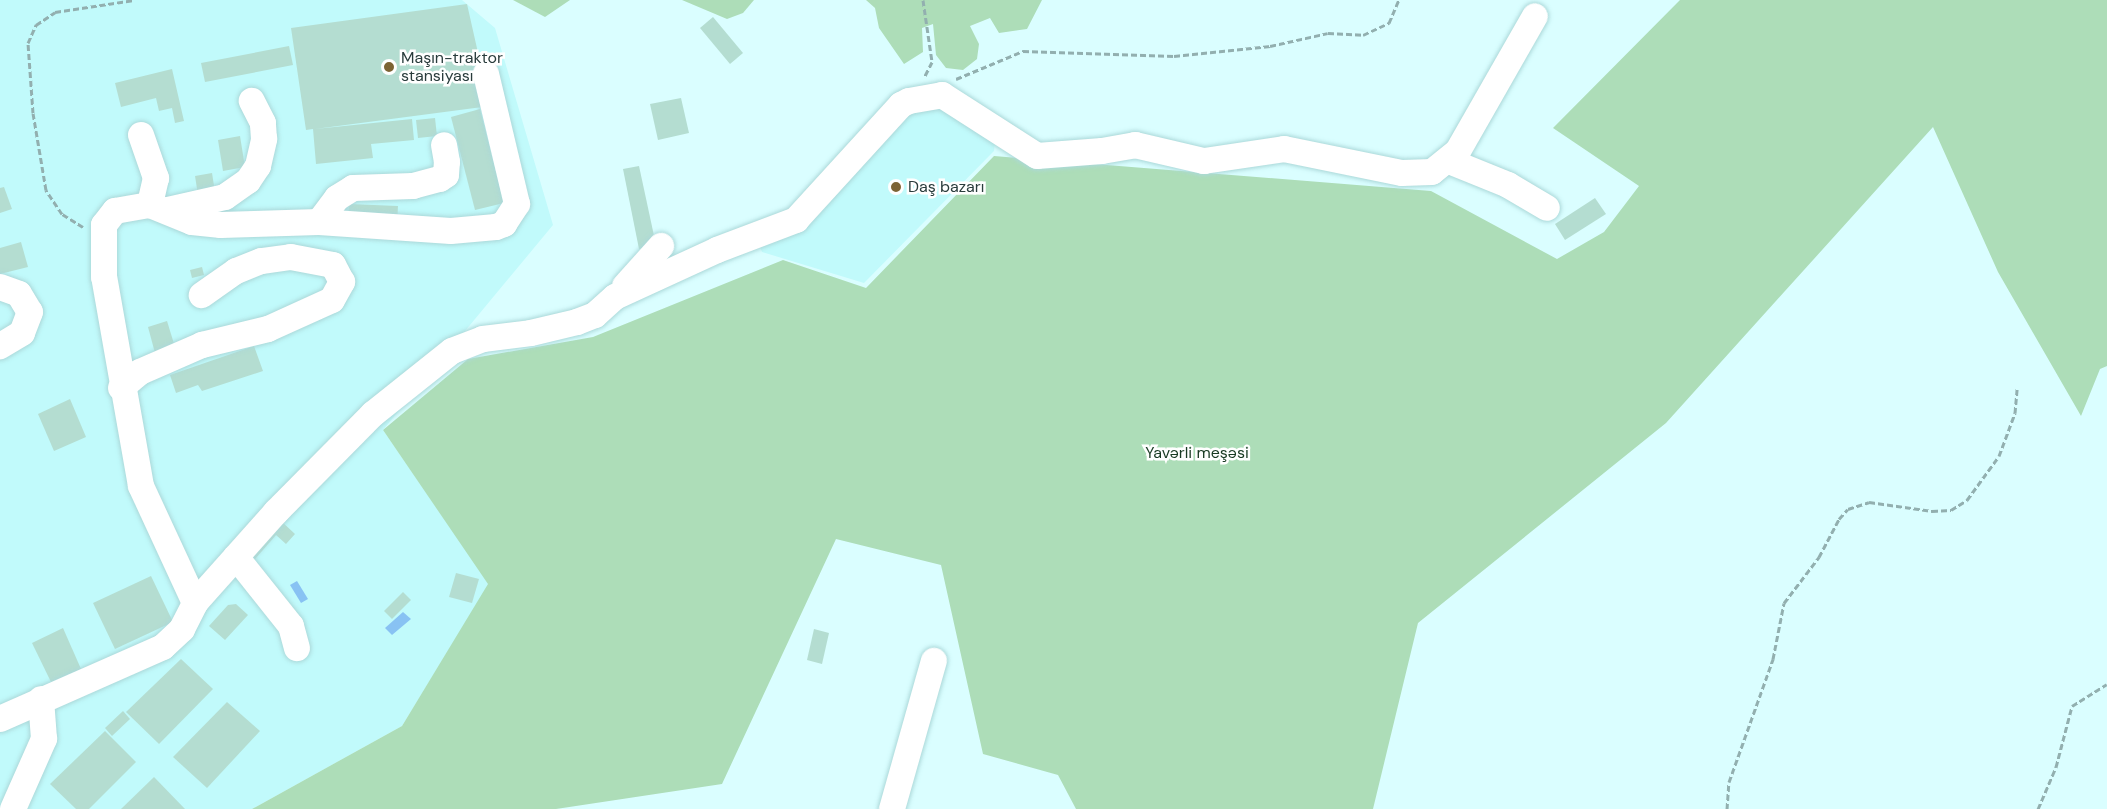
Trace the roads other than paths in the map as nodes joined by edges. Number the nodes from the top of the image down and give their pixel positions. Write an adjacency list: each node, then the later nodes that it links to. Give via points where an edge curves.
1 (1534, 16): 6 (street, via 1458,151)
2 (486, 74): 9 (street, via 517,204 504,224 452,231)
3 (252, 101): 7 (street, via 263,123 264,139 258,166 248,181 225,197)
4 (141, 135): 7 (street, via 156,178)
5 (444, 145): 9 (street, via 446,175 440,179 413,186 353,188 338,198)
6 (1449, 160): 8 (street, via 1508,185); 13 (street, via 1432,172 1417,174 1284,149 1204,161 1135,145 1102,152 1037,156 942,95 923,96 901,105 796,220 717,250)
7 (159, 208): 9 (street, via 192,222 221,225); 15 (street, via 115,211 102,234)
8 (1547, 208)
9 (319, 222)
10 (661, 246): 13 (street)
11 (0, 287): 14 (street, via 19,294 30,312 22,333)
12 (202, 295): 15 (street, via 236,271 261,261 291,257 333,265 342,282 332,300 268,329 202,345 140,372)
13 (615, 297): 16 (street, via 595,315 560,328 483,339 452,351 373,414)
14 (0, 346)
15 (121, 388): 17 (street, via 141,486)
16 (236, 557): 17 (street); 18 (street, via 291,626)
17 (195, 603): 20 (street, via 182,629 163,647 121,669)
18 (297, 648)
19 (933, 661): 23 (street)
20 (41, 699): 21 (street); 22 (street, via 44,739)
21 (0, 719)
22 (14, 809)
23 (892, 809)

